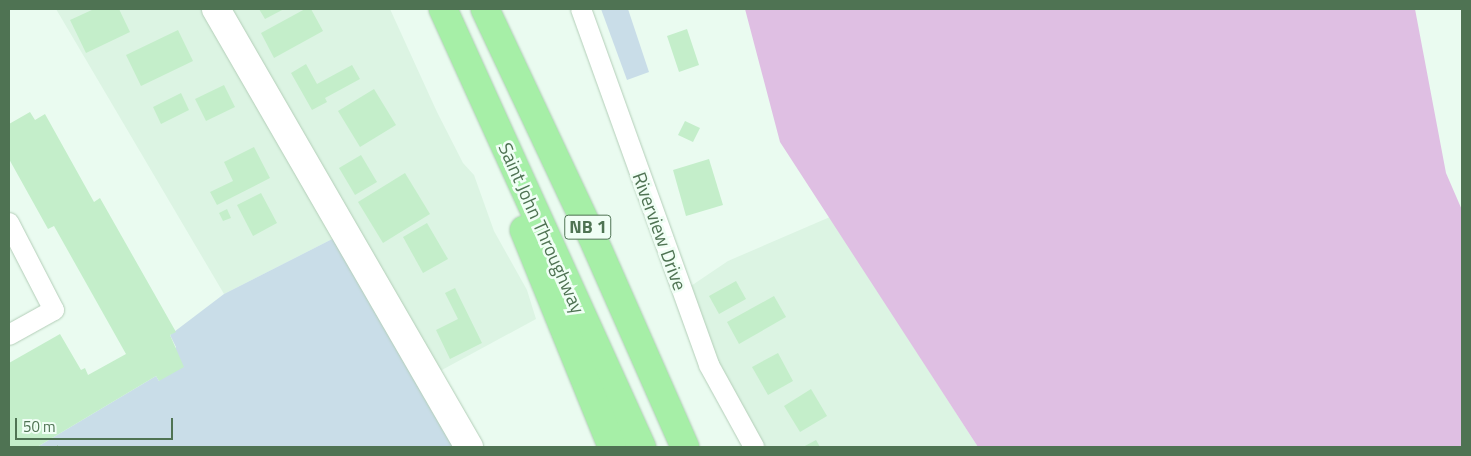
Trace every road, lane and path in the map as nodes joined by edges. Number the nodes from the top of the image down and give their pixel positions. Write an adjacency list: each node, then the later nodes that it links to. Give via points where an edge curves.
1 (216, 9): 7 (street)
2 (485, 9): 10 (highway, Saint John Throughway / NB 1, via 595,242)
3 (581, 9): 11 (street, Riverview Drive, via 709,365)
4 (443, 10): 8 (highway, via 510,196); 9 (highway, Saint John Throughway / NB 1)
5 (9, 223): 6 (street, via 54,310)
6 (9, 335)
7 (469, 447)
8 (612, 447)
9 (642, 447)
10 (685, 447)
11 (754, 447)

